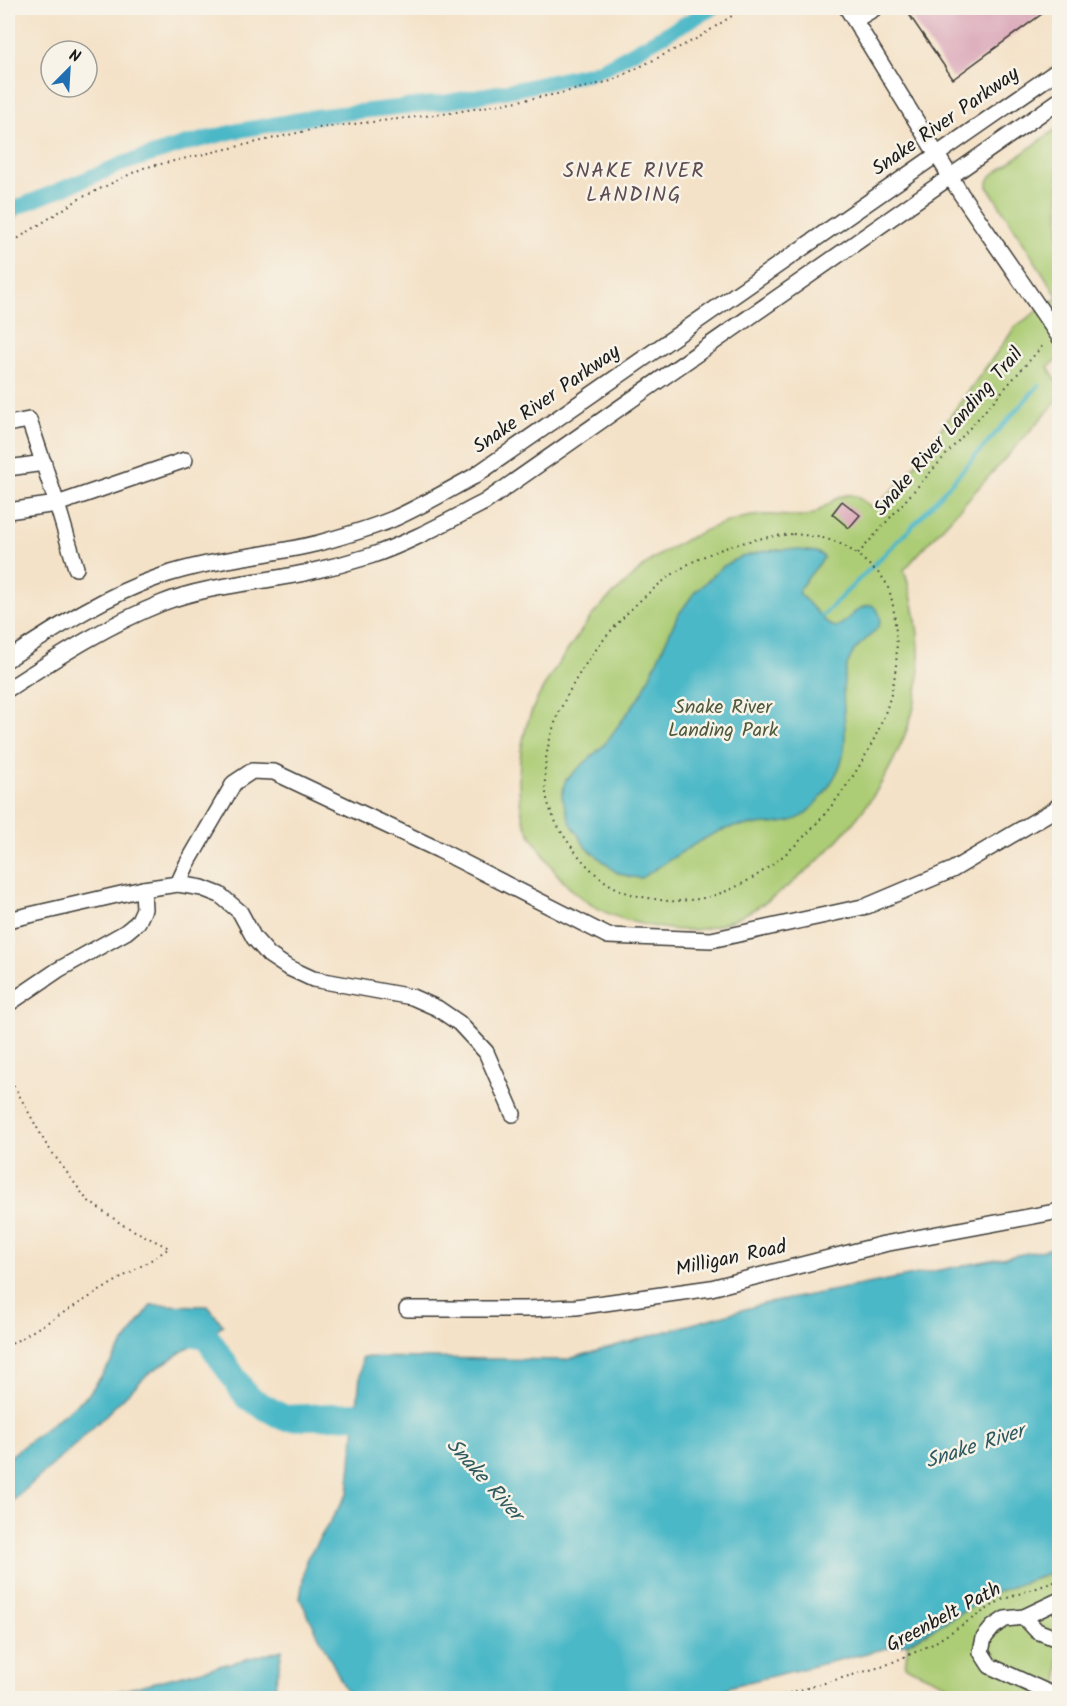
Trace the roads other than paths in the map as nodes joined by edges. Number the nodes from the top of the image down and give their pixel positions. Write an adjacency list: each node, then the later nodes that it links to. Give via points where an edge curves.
1 (875, 8): 2 (street)
2 (851, 14): 5 (street)
3 (1059, 69): 5 (street, Snake River Parkway)
4 (1059, 100): 6 (street)
5 (937, 155): 6 (street); 15 (street, Snake River Parkway, via 473,477 392,519 317,543 205,564 160,577 76,616)
6 (950, 176): 7 (street); 16 (street, via 485,502 371,555 312,571 202,590 163,603 81,642)
7 (1057, 335)
8 (8, 424): 10 (street, via 29,420)
9 (185, 460): 12 (street)
10 (44, 463): 11 (street); 12 (street)
11 (8, 468)
12 (57, 504): 13 (street); 14 (street)
13 (8, 511)
14 (76, 568)
15 (8, 659)
16 (8, 689)
17 (1059, 804): 18 (street, via 952,870 867,906 711,940 608,936 274,772 252,771 234,783)
18 (178, 884): 19 (street); 22 (street, via 220,895 240,912 254,938 287,967 313,979 412,997 452,1018 486,1052)
19 (142, 889): 20 (street); 21 (street, via 144,909 138,922)
20 (8, 920)
21 (8, 1004)
22 (513, 1114)
23 (1059, 1211): 24 (street, Milligan Road, via 884,1244 711,1288 576,1307)
24 (407, 1309)
25 (1059, 1600): 26 (street)
26 (1024, 1617): 27 (street, via 1037,1631); 28 (street, via 1005,1619 993,1627 984,1638 981,1652 990,1666)
27 (1059, 1640)
28 (1059, 1698)

